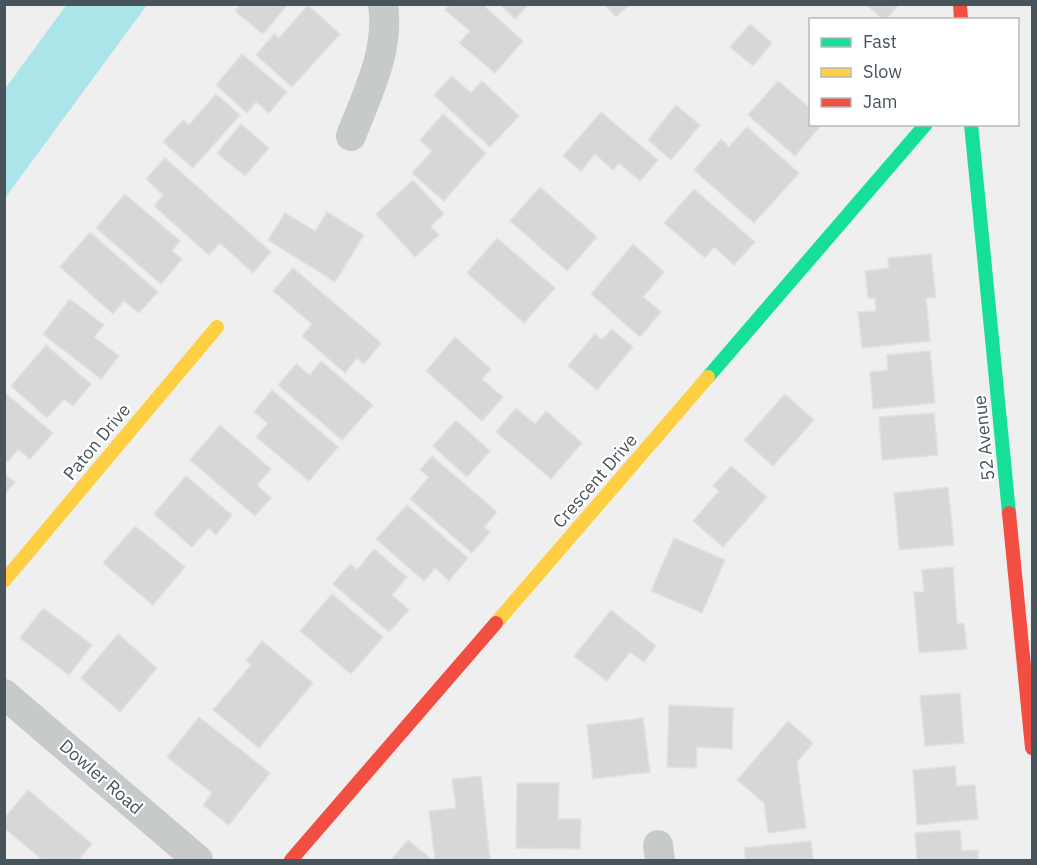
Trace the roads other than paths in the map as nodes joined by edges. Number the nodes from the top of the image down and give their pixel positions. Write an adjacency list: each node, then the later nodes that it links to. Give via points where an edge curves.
1 (383, 4): 4 (street, via 382,51)
2 (924, 126): 11 (street, Crescent Drive)
3 (972, 126): 6 (street, 52 Avenue)
4 (351, 136)
5 (217, 327): 7 (street, Paton Drive)
6 (1024, 568): 9 (street, 52 Avenue)
7 (4, 581)
8 (4, 694): 10 (street, Dowler Road)
9 (1032, 748)
10 (198, 861)
11 (291, 861)

